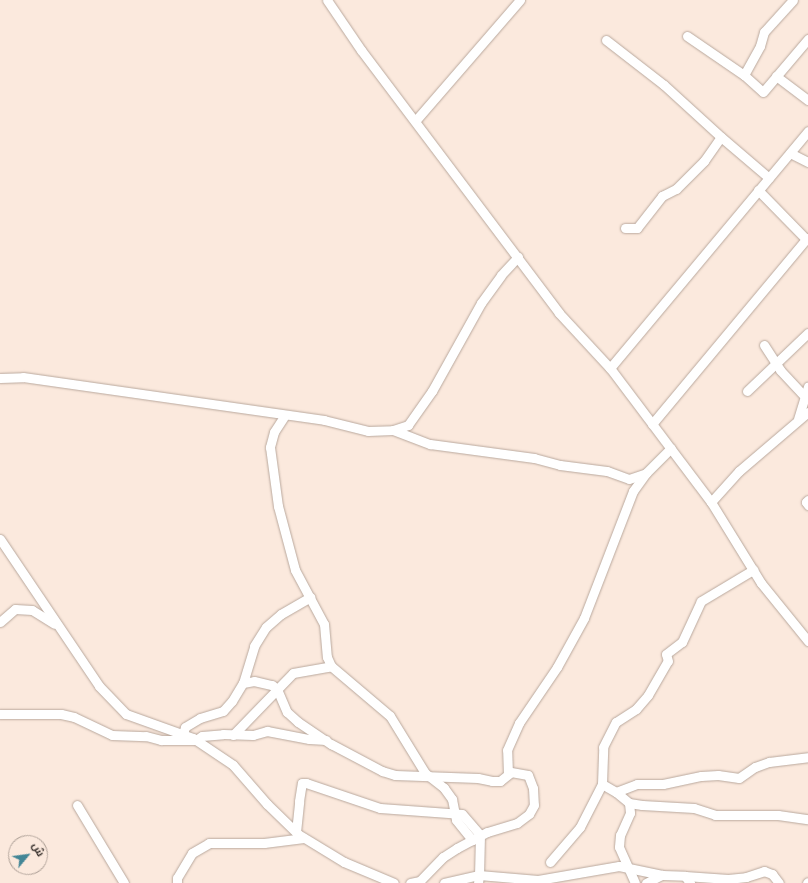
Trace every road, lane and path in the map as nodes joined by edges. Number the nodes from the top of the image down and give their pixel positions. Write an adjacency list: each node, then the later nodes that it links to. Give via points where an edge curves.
1 (327, 0): 10 (street, via 361,50)
2 (520, 0): 10 (street)
3 (793, 0): 7 (street, via 764,32 760,46)
4 (687, 36): 7 (street)
5 (808, 39): 8 (street)
6 (606, 40): 12 (street, via 669,89)
7 (744, 75): 8 (street, via 763,92)
8 (776, 76): 9 (street)
9 (808, 100)
10 (416, 120): 19 (street)
11 (808, 131): 13 (street)
12 (721, 137): 15 (street); 17 (street, via 704,161 676,189 662,196 637,228)
13 (790, 152): 14 (street); 15 (street)
14 (808, 162)
15 (769, 178): 16 (street)
16 (758, 190): 18 (street); 23 (street)
17 (625, 228)
18 (807, 239): 31 (street)
19 (518, 257): 23 (street, via 559,313); 32 (street, via 501,275 482,303 432,391 408,425)
20 (808, 333): 22 (street)
21 (764, 345): 22 (street)
22 (776, 364): 26 (street); 27 (street)
23 (610, 368): 31 (street)
24 (0, 378): 29 (street, via 23,378)
25 (808, 386): 27 (street)
26 (747, 391)
27 (806, 398): 30 (street)
28 (808, 412): 30 (street)
29 (285, 415): 32 (street, via 324,420 368,431); 40 (street, via 274,432 270,447 273,476 295,570)
30 (796, 422): 36 (street, via 739,471)
31 (652, 424): 33 (street)
32 (393, 430): 34 (street, via 430,444 534,458 560,465 607,471 629,479)
33 (671, 448): 34 (street); 36 (street)
34 (646, 473): 53 (street, via 634,491 584,618 557,667 520,723 507,750)
35 (808, 500): 37 (street)
36 (711, 502): 39 (street)
37 (808, 505)
38 (0, 539): 42 (street)
39 (753, 570): 43 (street); 55 (street, via 701,601 682,642 666,654 668,661 648,695 636,709 616,722 603,747)
40 (310, 597): 44 (street, via 324,624 327,658); 45 (street, via 281,614 266,628 254,646)
41 (0, 622): 42 (street, via 15,609 32,610)
42 (56, 626): 48 (street, via 98,686 126,714)
43 (808, 641)
44 (331, 666): 46 (street, via 293,673); 54 (street, via 390,716)
45 (243, 683): 46 (street, via 264,682 272,684); 48 (street, via 222,711 185,726)
46 (277, 691): 49 (street, via 264,706 248,717); 51 (street, via 287,712)
47 (0, 714): 50 (street, via 61,714 74,717 112,735 146,736 161,740)
48 (183, 734): 50 (street)
49 (233, 735): 50 (street, via 202,736); 51 (street, via 274,731)
50 (196, 740): 61 (street, via 233,765)
51 (326, 740): 54 (street, via 382,771 395,775)
52 (808, 757): 56 (street, via 769,762 755,767 739,778 701,776 663,784 637,784)
53 (508, 774): 54 (street, via 500,781); 63 (street, via 520,772 528,775 533,788 532,808 529,814 517,823)
54 (429, 777): 59 (street, via 444,788 452,799)
55 (602, 784): 56 (street); 64 (street, via 580,827)
56 (616, 792): 57 (street)
57 (629, 802): 60 (street, via 694,808 714,815 778,815); 65 (street, via 630,813 620,835 619,847)
58 (77, 805): 72 (street)
59 (454, 812): 61 (street, via 380,808 318,786 302,783); 63 (street, via 462,814)
60 (808, 819)
61 (296, 832): 62 (street)
62 (304, 838): 70 (street, via 344,862); 73 (street, via 264,843 210,843 192,853 177,878)
63 (476, 838): 67 (street); 71 (street, via 443,856)
64 (550, 862)
65 (628, 867): 66 (street); 69 (street, via 599,868); 76 (street)
66 (662, 874): 68 (street); 77 (street)
67 (478, 879): 69 (street); 75 (street)
68 (688, 879): 78 (street, via 728,879 764,871 772,874)
69 (542, 881)
70 (387, 882)
71 (423, 882): 74 (street)
72 (124, 883)
73 (177, 883)
74 (410, 883)
75 (444, 883)
76 (635, 883)
77 (646, 883)
78 (779, 883)

